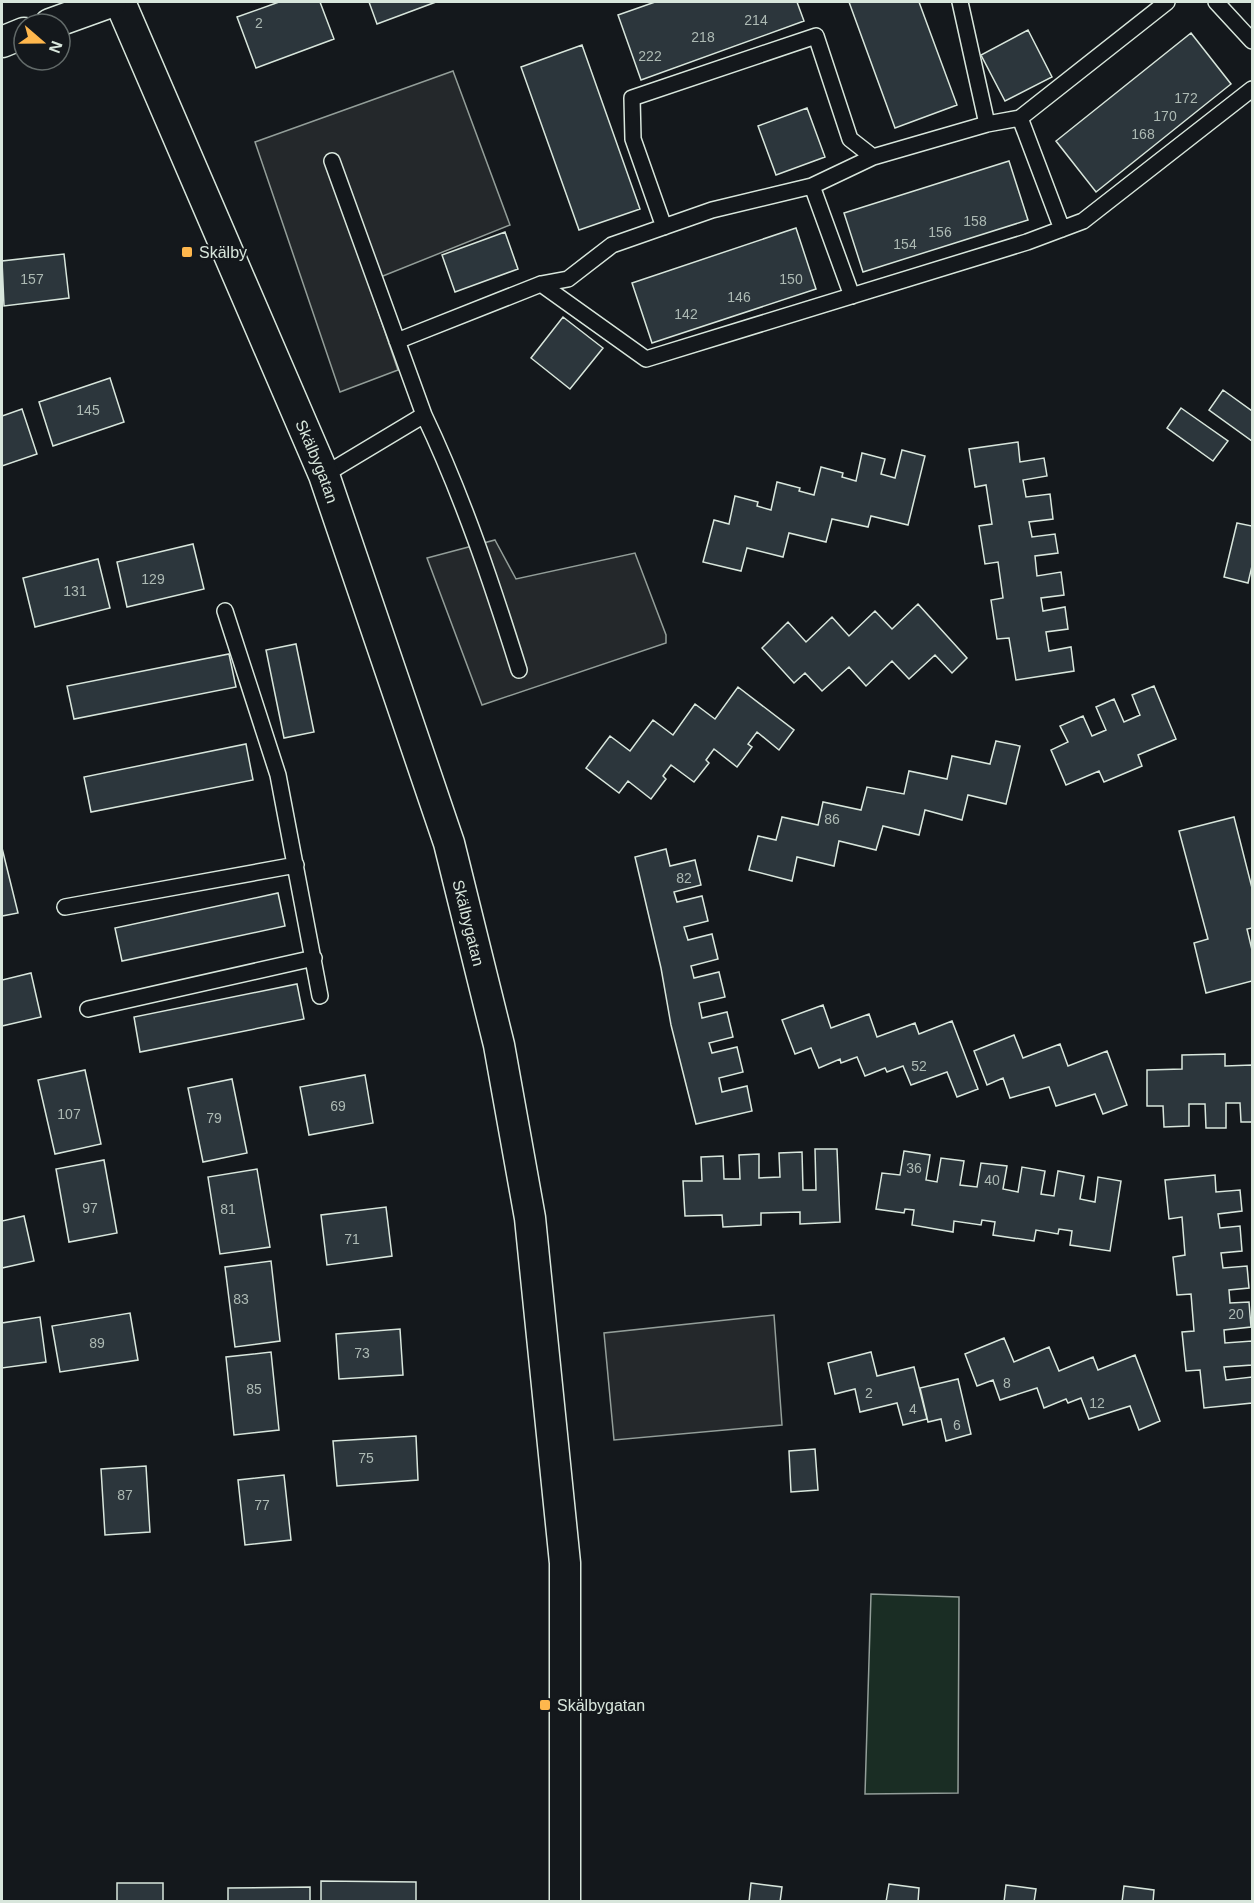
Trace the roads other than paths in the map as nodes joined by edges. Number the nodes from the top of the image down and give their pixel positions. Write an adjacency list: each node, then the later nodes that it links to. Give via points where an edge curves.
1 (111, 2): 6 (street)
2 (120, 2): 20 (street, Skälbygatan)
3 (960, 2): 10 (lane)
4 (1167, 2): 9 (lane)
5 (1216, 2): 7 (lane)
6 (72, 16)
7 (1252, 40)
8 (1252, 89): 15 (lane, via 1083,221)
9 (1020, 118): 10 (lane); 15 (lane)
10 (987, 124): 11 (lane)
11 (873, 157): 13 (lane); 14 (lane, via 850,140 816,36 633,98 633,139)
12 (332, 161): 18 (lane)
13 (812, 186): 14 (lane, via 712,210); 17 (lane)
14 (664, 227): 16 (lane, via 612,245 568,279)
15 (1062, 229): 17 (lane)
16 (541, 284): 17 (lane, via 646,359); 18 (lane)
17 (852, 296)
18 (397, 341): 19 (lane)
19 (424, 415): 20 (lane); 22 (lane, via 448,465)
20 (324, 475): 28 (street, Skälbygatan, via 461,885 499,1044 530,1218 565,1563)
21 (225, 612): 23 (lane, via 278,775)
22 (519, 670)
23 (296, 865): 24 (lane); 25 (lane)
24 (65, 907)
25 (314, 958): 26 (lane); 27 (lane)
26 (320, 996)
27 (88, 1009)
28 (565, 1902)

